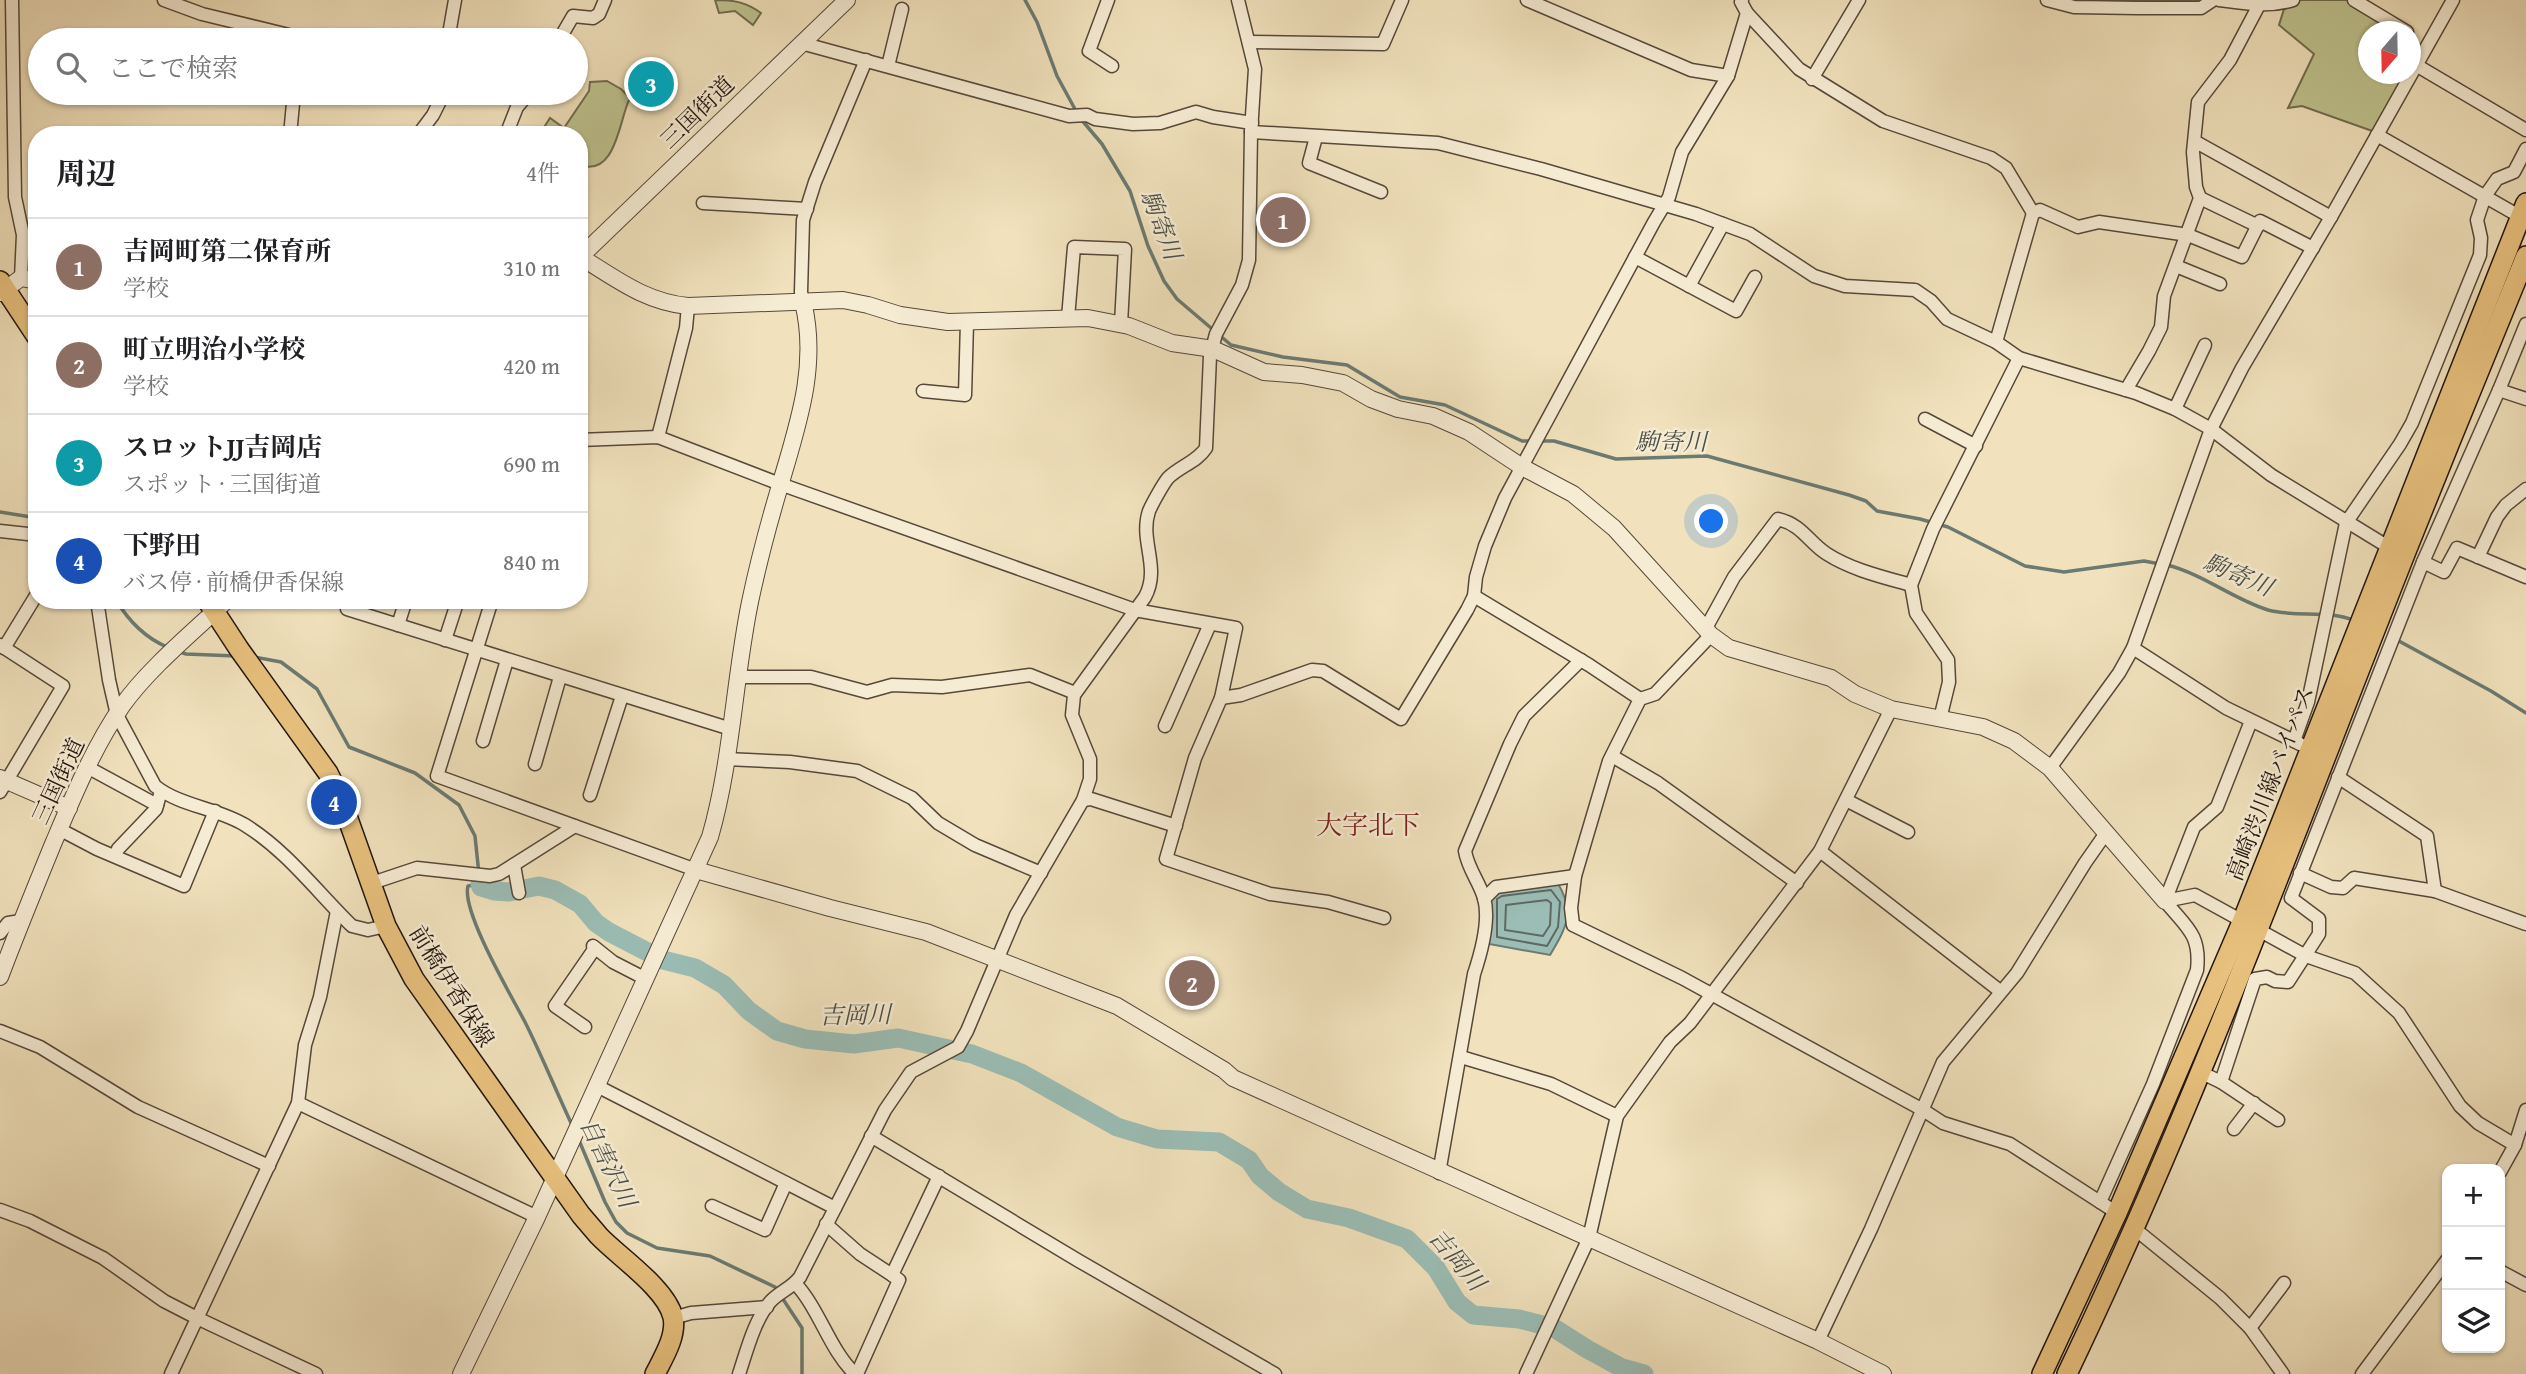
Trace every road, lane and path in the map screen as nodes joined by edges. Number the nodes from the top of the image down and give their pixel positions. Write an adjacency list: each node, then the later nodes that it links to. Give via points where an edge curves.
1 (12, 0): 67 (street, via 15,197 23,235)
2 (164, 0): 21 (street)
3 (455, 0): 22 (street)
4 (604, 0): 23 (street, via 593,19 573,16)
5 (847, 0): 26 (street, 三国街道)
6 (1108, 0): 31 (street, via 1088,51)
7 (1238, 0): 25 (street)
8 (1402, 0): 25 (street, via 1383,44)
9 (1527, 0): 33 (street, via 1691,70)
10 (1742, 0): 19 (street)
11 (1859, 0): 34 (street)
12 (2047, 0): 13 (street, via 2074,7 2138,8 2201,8)
13 (2216, 0): 17 (street)
14 (2293, 0): 17 (street)
15 (2354, 0): 20 (street)
16 (2453, 0): 27 (street)
17 (2259, 5): 46 (street, via 2230,60 2199,102)
18 (902, 9): 30 (street)
19 (1747, 13): 33 (street); 34 (street)
20 (2389, 21)
21 (260, 28)
22 (450, 28)
23 (566, 28)
24 (2421, 40): 27 (street)
25 (1249, 42): 42 (street, via 1255,69)
26 (801, 43): 29 (street); 61 (street, 三国街道)
27 (2428, 44): 28 (street)
28 (2421, 56)
29 (866, 60): 30 (street); 53 (street)
30 (888, 66): 42 (street, via 1069,116 1133,124 1160,123 1196,112)
31 (1112, 66)
32 (2421, 68): 43 (street)
33 (1728, 76): 52 (street, via 1682,152)
34 (1812, 79): 54 (street, via 1883,121 2006,167)
35 (2405, 84): 44 (street)
36 (293, 105): 39 (street)
37 (438, 105): 40 (street)
38 (519, 105): 41 (street)
39 (291, 126)
40 (425, 126)
41 (510, 126)
42 (1252, 127): 45 (street); 79 (street, via 1249,260)
43 (2526, 130)
44 (2377, 135): 49 (street); 56 (street)
45 (1316, 137): 48 (street, via 1310,163); 52 (street, via 1438,144)
46 (2196, 142): 50 (street, via 2193,152); 56 (street)
47 (2526, 149): 49 (street, via 2514,172 2497,179)
48 (1381, 192)
49 (2484, 196): 55 (street); 94 (street, via 2477,220 2480,255 2412,423)
50 (2200, 198): 58 (street); 59 (street)
51 (703, 203): 53 (street)
52 (1665, 206): 57 (street); 63 (street)
53 (807, 209): 70 (street, via 803,220)
54 (2033, 212): 59 (street, via 2040,210 2078,227 2099,222); 77 (street)
55 (2524, 213): 97 (main road, 高崎渋川線バイパス)
56 (2331, 217): 60 (street)
57 (1723, 224): 69 (street); 77 (street, via 1750,234 1814,276 1845,286 1915,290 1947,319)
58 (2258, 226): 59 (street, via 2242,257); 60 (street, via 2260,221)
59 (2188, 235): 65 (street)
60 (2313, 248): 87 (street)
61 (588, 249)
62 (2526, 256): 172 (main road, 高崎渋川線バイパス)
63 (1635, 257): 69 (street); 91 (street)
64 (588, 262): 71 (street, via 651,299)
65 (2176, 265): 68 (street); 81 (street, via 2164,296 2161,327)
66 (1755, 277): 69 (street, via 1736,311)
67 (13, 284): 72 (main road)
68 (2220, 284)
69 (1689, 286)
70 (803, 302): 71 (street); 74 (street, via 843,300 924,320); 92 (street, via 808,380)
71 (688, 306): 88 (street)
72 (28, 317)
73 (1068, 318): 74 (street); 75 (street); 75 (street, via 1074,247 1125,249)
74 (967, 321): 83 (street, via 965,395)
75 (1121, 324): 79 (street, via 1172,343)
76 (2526, 324): 82 (street)
77 (1996, 342): 80 (street)
78 (2205, 345): 85 (street)
79 (1213, 349): 91 (street, via 1264,372 1343,383 1398,410 1433,416 1469,432); 111 (street, via 1206,448 1167,479 1149,510 1152,584)
80 (2019, 358): 81 (street); 90 (street)
81 (2126, 390): 85 (street)
82 (2500, 390): 84 (street); 99 (street)
83 (923, 391)
84 (2526, 400)
85 (2175, 409): 87 (street)
86 (1925, 419): 90 (street)
87 (2211, 429): 94 (street); 117 (street)
88 (657, 437): 89 (street); 92 (street)
89 (588, 440)
90 (1976, 446): 101 (street, via 1933,529)
91 (1522, 467): 102 (street, via 1485,546); 114 (street, via 1573,494 1614,528)
92 (780, 484): 111 (street); 122 (street, via 758,566)
93 (2526, 489): 98 (street, via 2497,517)
94 (2346, 523): 97 (street); 134 (street)
95 (0, 531): 96 (street)
96 (28, 534)
97 (2390, 548): 134 (main road, 高崎渋川線バイパス)
98 (2478, 557): 99 (street, via 2457,548 2444,572); 100 (street)
99 (2423, 562): 140 (street)
100 (2526, 576)
101 (1911, 585): 114 (street, via 1827,554 1800,528 1778,519 1734,577); 129 (street, via 1916,613 1948,660 1949,682)
102 (1474, 596): 120 (street); 125 (street, via 1401,719 1323,671 1312,670)
103 (28, 607): 116 (street)
104 (98, 609): 128 (street)
105 (212, 609): 128 (street, 三国街道)
106 (219, 609): 162 (main road, 前橋伊香保線, via 239,649 328,773)
107 (347, 609): 113 (street)
108 (403, 609): 113 (street)
109 (455, 609): 115 (street)
110 (489, 609): 118 (street)
111 (1135, 610): 112 (street); 123 (street)
112 (1210, 624): 125 (street, via 1236,628); 131 (street)
113 (398, 625): 115 (street)
114 (1709, 632): 126 (street, via 1655,694); 127 (street, via 1729,648 1831,678)
115 (445, 640): 118 (street)
116 (2, 646): 141 (street, via 63,686)
117 (2133, 648): 130 (street); 139 (street)
118 (476, 650): 119 (street); 149 (street, via 437,776)
119 (507, 660): 121 (street); 133 (street)
120 (1581, 660): 126 (street); 165 (street, via 1524,716 1475,826 1465,851)
121 (561, 677): 124 (street); 137 (street)
122 (739, 677): 123 (street, via 811,677 867,692 892,685 942,687 1030,675); 132 (street)
123 (1075, 693): 144 (street, via 1072,715 1090,759)
124 (622, 695): 132 (street); 143 (street)
125 (1221, 698): 150 (street, via 1195,758)
126 (1640, 699): 135 (street)
127 (1891, 709): 129 (street); 145 (street)
128 (117, 715): 138 (street, 三国街道); 142 (street)
129 (1940, 719): 139 (street, via 1999,733)
130 (2251, 721): 134 (street); 166 (street, via 2217,807 2194,827)
131 (1165, 726)
132 (730, 729): 136 (street)
133 (483, 741)
134 (2302, 745): 172 (main road, 高崎渋川線バイパス)
135 (1612, 756): 160 (street); 161 (street, via 1658,783)
136 (726, 759): 157 (street, via 717,811); 158 (street, via 856,771 912,798 938,823 975,845)
137 (535, 764)
138 (87, 767): 146 (street); 147 (street, 三国街道)
139 (2050, 768): 153 (street)
140 (2338, 778): 159 (street); 164 (street, via 2427,836)
141 (2, 783): 147 (street)
142 (161, 791): 146 (street); 148 (street)
143 (590, 794)
144 (1083, 800): 150 (street); 158 (street)
145 (1846, 800): 152 (street); 154 (street)
146 (157, 805): 155 (street)
147 (69, 808): 151 (street, 三国街道)
148 (215, 811): 155 (street, via 184,886); 167 (street, via 248,827 279,850)
149 (575, 826): 156 (street); 157 (street)
150 (1176, 826): 168 (street, via 1166,859 1270,894 1328,902)
151 (60, 829): 155 (street); 169 (street, 三国街道)
152 (1908, 832)
153 (2106, 833): 166 (street); 178 (street, via 2036,946)
154 (1820, 851): 161 (street); 178 (street)
155 (115, 856)
156 (514, 865): 162 (street, via 490,876 417,868); 163 (street)
157 (696, 870): 175 (street, via 926,932); 176 (street)
158 (1041, 873): 175 (street, via 1016,915)
159 (2301, 873): 164 (street, via 2331,887 2343,888 2354,878); 174 (street, via 2291,898 2319,919 2321,926)
160 (1575, 876): 165 (street, via 1496,887); 179 (street, via 1573,925)
161 (1797, 883): 179 (street)
162 (369, 884): 171 (main road, 前橋伊香保線)
163 (518, 887)
164 (2435, 891): 170 (street)
165 (1484, 899): 182 (street, via 1484,945 1474,974)
166 (2165, 901): 172 (street, via 2195,895); 203 (street, via 2197,940 2197,970)
167 (337, 911): 171 (street, via 361,930); 186 (street, via 320,998 305,1045)
168 (1384, 918)
169 (21, 921): 173 (street, via 8,923); 177 (street, 三国街道)
170 (2526, 924)
171 (386, 926): 199 (main road, 前橋伊香保線, via 414,979)
172 (2250, 926): 174 (street); 183 (main road, 高崎渋川線バイパス); 203 (main road, 高崎渋川線バイパス)
173 (0, 933)
174 (2306, 956): 184 (street, via 2288,982 2255,979); 194 (street, via 2354,973 2399,1013 2460,1106)
175 (998, 961): 193 (street, via 958,1047 911,1072); 197 (street, via 1117,1006 1233,1078)
176 (648, 975): 180 (street, via 613,962 594,947 555,1006); 185 (street)
177 (0, 977)
178 (2000, 991): 188 (street, via 1943,1062)
179 (1710, 995): 188 (street); 190 (street)
180 (585, 1027)
181 (0, 1031): 196 (street, via 40,1047 138,1107)
182 (1461, 1057): 190 (street, via 1551,1084); 197 (street)
183 (2202, 1073): 184 (street); 207 (main road, 高崎渋川線バイパス)
184 (2221, 1082): 187 (street)
185 (597, 1086): 199 (street); 200 (street)
186 (298, 1103): 196 (street); 205 (street)
187 (2254, 1103): 191 (street); 192 (street)
188 (1923, 1110): 203 (street, via 1943,1123 2010,1144); 219 (street)
189 (2526, 1110): 194 (street)
190 (1617, 1116): 208 (street)
191 (2278, 1120)
192 (2234, 1129)
193 (871, 1136): 198 (street); 202 (street)
194 (2515, 1145): 195 (street)
195 (2504, 1164)
196 (269, 1166): 216 (street)
197 (1439, 1173): 208 (street)
198 (939, 1176): 211 (street); 227 (street)
199 (555, 1177): 205 (street); 217 (main road, 前橋伊香保線, via 598,1235 657,1291)
200 (786, 1183): 201 (street, via 765,1230); 202 (street)
201 (712, 1206)
202 (835, 1208): 206 (street)
203 (2108, 1208): 230 (main road, 高崎渋川線バイパス)
204 (0, 1209): 216 (street, via 103,1258)
205 (537, 1217): 223 (street)
206 (826, 1224): 211 (street); 214 (street)
207 (2135, 1228): 218 (street); 231 (main road, 高崎渋川線バイパス)
208 (1589, 1238): 219 (street); 228 (street)
209 (2442, 1267): 220 (street)
210 (2505, 1273): 213 (street)
211 (892, 1275): 226 (street, via 899,1280)
212 (2284, 1283): 218 (street)
213 (2526, 1285)
214 (793, 1286): 215 (street); 226 (street, via 807,1296 845,1364)
215 (769, 1303): 217 (street); 225 (street)
216 (197, 1318): 221 (street); 222 (street)
217 (673, 1318): 224 (main road, via 670,1341)
218 (2250, 1328): 232 (street)
219 (1818, 1341): 229 (street)
220 (2370, 1371)
221 (171, 1374)
222 (316, 1374)
223 (461, 1374)
224 (655, 1374)
225 (739, 1374)
226 (856, 1374)
227 (1275, 1374)
228 (1526, 1374)
229 (1884, 1374)
230 (2042, 1374)
231 (2067, 1374)
232 (2283, 1374)

